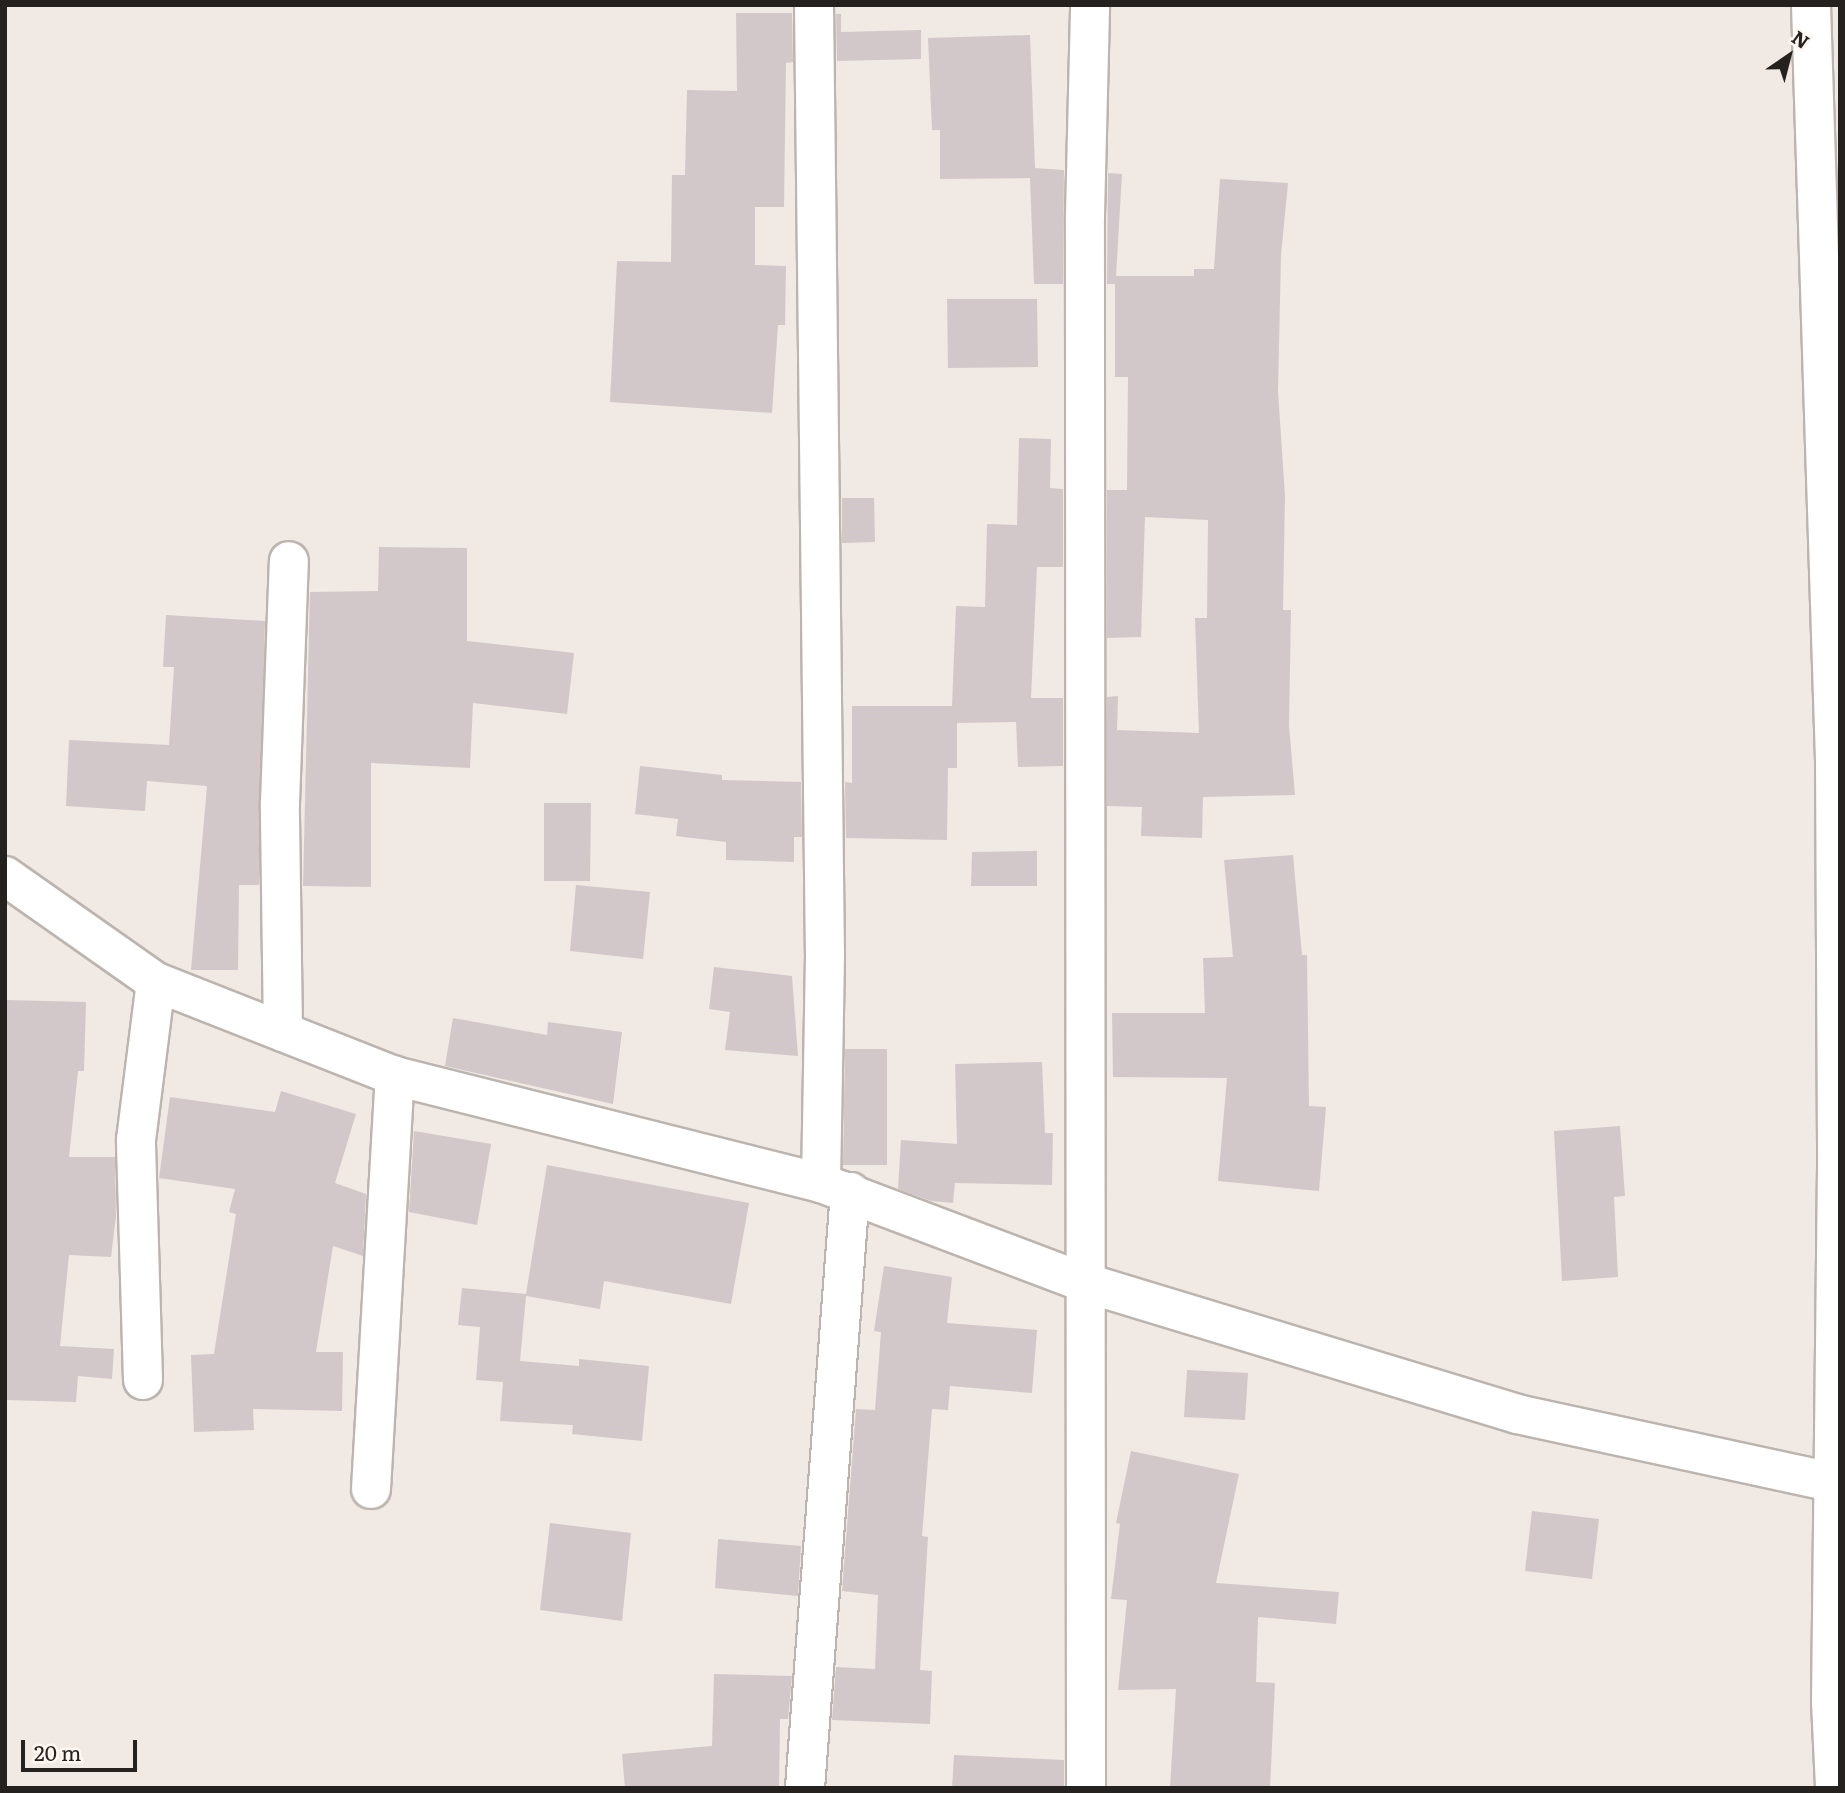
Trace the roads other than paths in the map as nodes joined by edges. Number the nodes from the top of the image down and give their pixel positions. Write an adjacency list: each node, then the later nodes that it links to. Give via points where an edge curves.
1 (814, 5): 9 (street, via 825,955)
2 (1090, 5): 10 (street, via 1085,215)
3 (1811, 5): 12 (street, via 1835,762 1837,1167)
4 (289, 561): 7 (street, via 280,803)
5 (5, 876): 6 (street)
6 (156, 982): 7 (street); 11 (street, via 136,1140)
7 (283, 1032): 8 (street)
8 (395, 1076): 9 (street); 13 (street)
9 (835, 1187): 10 (street); 15 (street)
10 (1083, 1282): 12 (street, via 1517,1414); 16 (street)
11 (143, 1380)
12 (1831, 1482): 14 (street)
13 (371, 1489)
14 (1835, 1702): 17 (street)
15 (805, 1788)
16 (1086, 1788)
17 (1835, 1788)

